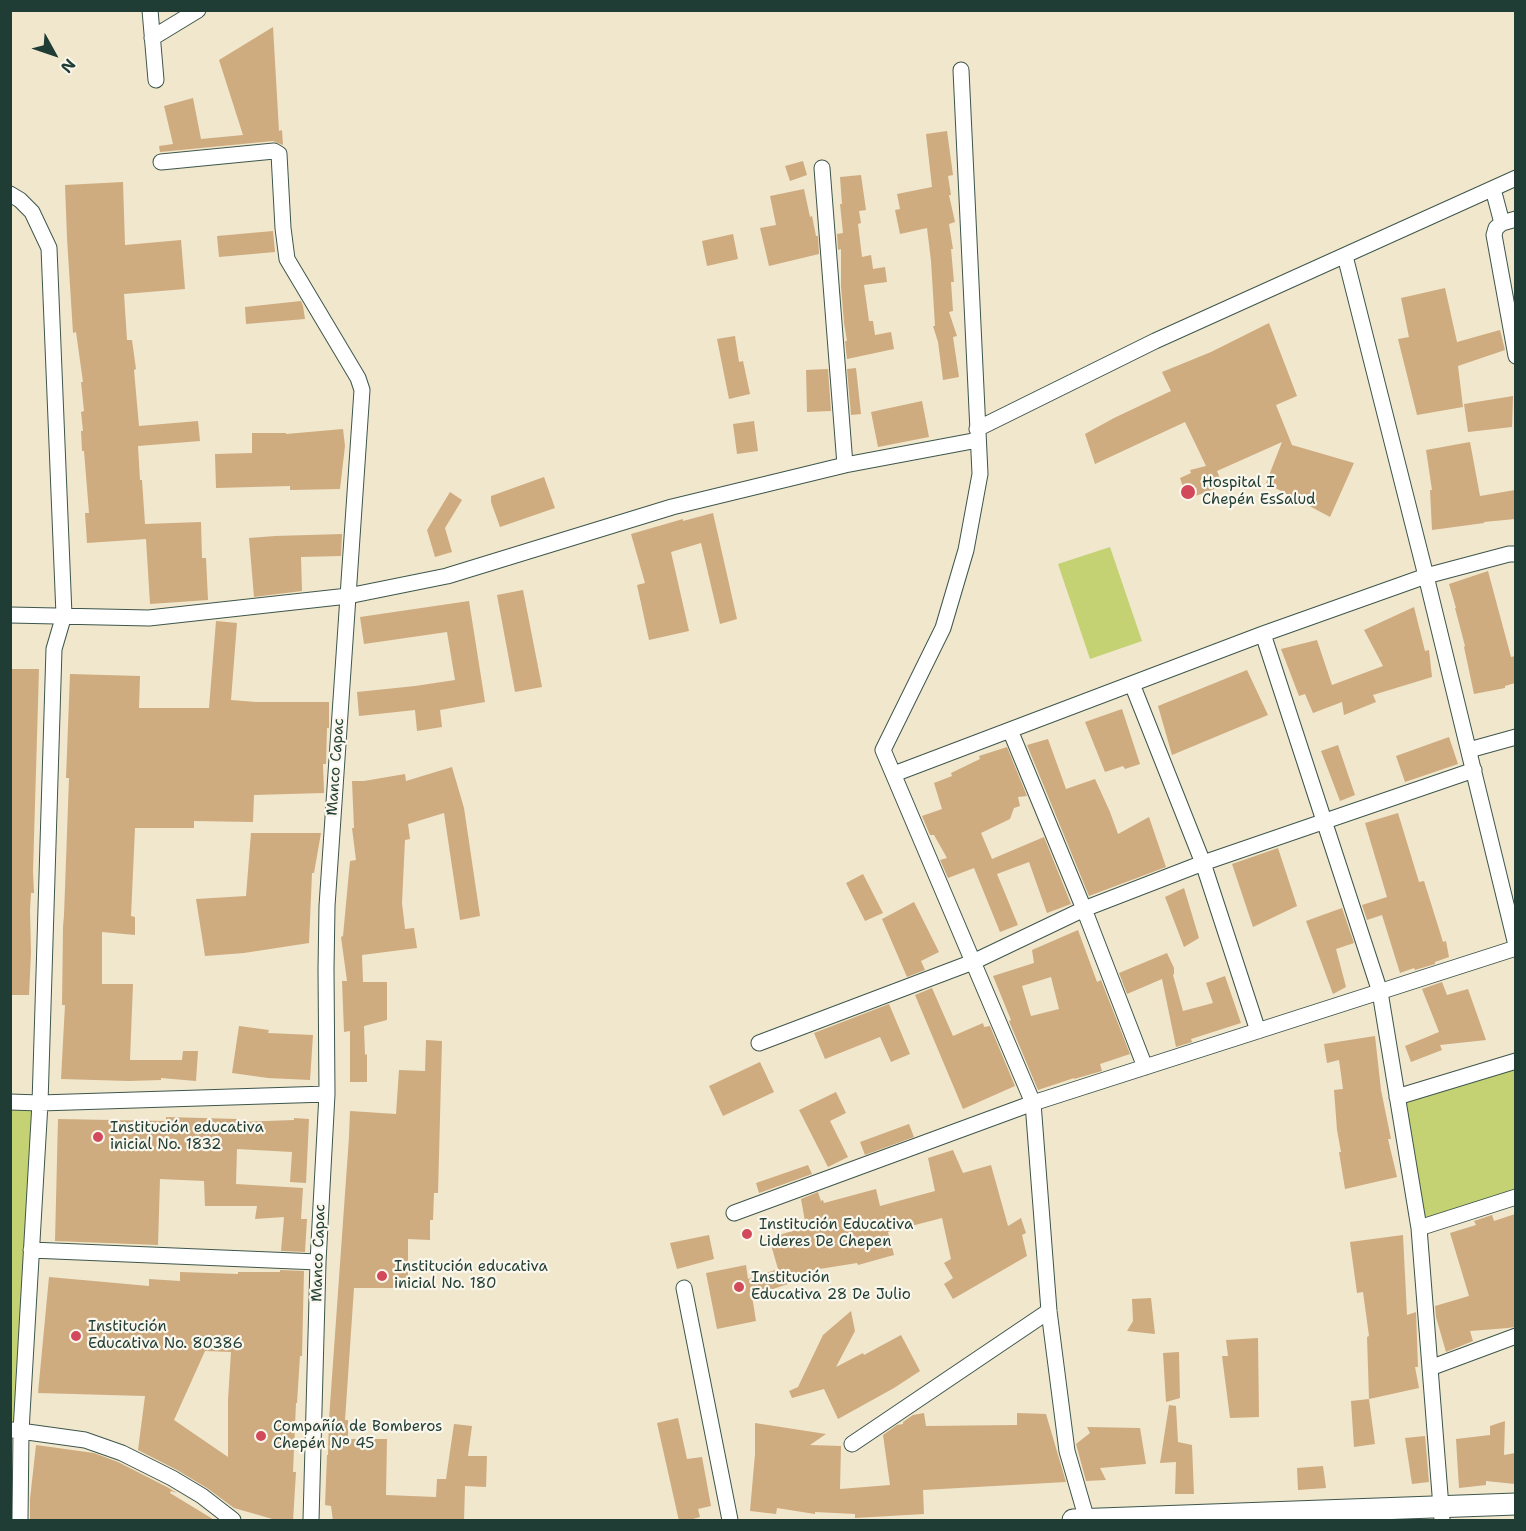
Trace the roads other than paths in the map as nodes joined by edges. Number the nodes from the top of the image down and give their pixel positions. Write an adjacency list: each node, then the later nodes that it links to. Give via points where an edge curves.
1 (150, 10): 3 (street)
2 (198, 10): 3 (street)
3 (152, 38): 5 (street)
4 (961, 70): 14 (street)
5 (156, 80)
6 (161, 162): 18 (street, Manco Capac, via 274,151 279,154 287,259 362,390)
7 (822, 168): 15 (street)
8 (1515, 178): 9 (street)
9 (1493, 189): 11 (street); 12 (street)
10 (10, 194): 20 (street, via 32,212 49,248)
11 (1509, 221): 13 (street, via 1496,228 1494,235)
12 (1345, 256): 14 (street, via 1155,341); 17 (street)
13 (1515, 356)
14 (977, 434): 15 (street); 27 (street, via 980,474 966,550 943,628 883,750)
15 (845, 465): 18 (street, via 672,507 447,576)
16 (1515, 554): 17 (street)
17 (1426, 576): 21 (street); 25 (street)
18 (348, 596): 20 (street, via 149,618); 39 (street, Manco Capac, via 327,906)
19 (10, 615): 20 (street)
20 (64, 615): 42 (street, via 54,649)
21 (1263, 633): 22 (street); 28 (street)
22 (1132, 684): 23 (street); 29 (street)
23 (1010, 730): 27 (street); 30 (street)
24 (1515, 737): 25 (street)
25 (1469, 750): 26 (street)
26 (1474, 770): 28 (street); 31 (street)
27 (894, 774): 33 (street)
28 (1324, 822): 29 (street); 34 (street)
29 (1203, 863): 30 (street); 35 (street)
30 (1084, 909): 33 (street); 38 (street)
31 (1513, 919): 32 (street)
32 (1515, 946): 34 (street)
33 (973, 962): 36 (street); 43 (street)
34 (1380, 992): 35 (street); 40 (street)
35 (1258, 1031): 38 (street)
36 (759, 1043)
37 (1515, 1061): 40 (street)
38 (1145, 1067): 43 (street)
39 (327, 1094): 42 (street); 48 (street, Manco Capac)
40 (1397, 1097): 46 (street)
41 (10, 1102): 42 (street)
42 (40, 1103): 47 (street)
43 (1033, 1103): 45 (street); 50 (street)
44 (1515, 1197): 46 (street)
45 (734, 1213)
46 (1419, 1228): 52 (street)
47 (31, 1250): 48 (street); 53 (street)
48 (318, 1262): 60 (street, Manco Capac)
49 (684, 1288): 61 (street)
50 (1049, 1311): 54 (street); 57 (street, via 1067,1450)
51 (1515, 1336): 52 (street)
52 (1430, 1368): 56 (street)
53 (16, 1431): 58 (street); 59 (street, via 85,1440 122,1453 202,1496)
54 (852, 1444)
55 (1515, 1504): 56 (street)
56 (1442, 1514): 57 (street)
57 (1087, 1520): 62 (street)
58 (20, 1521)
59 (233, 1521)
60 (311, 1521)
61 (730, 1521)
62 (1073, 1521)

